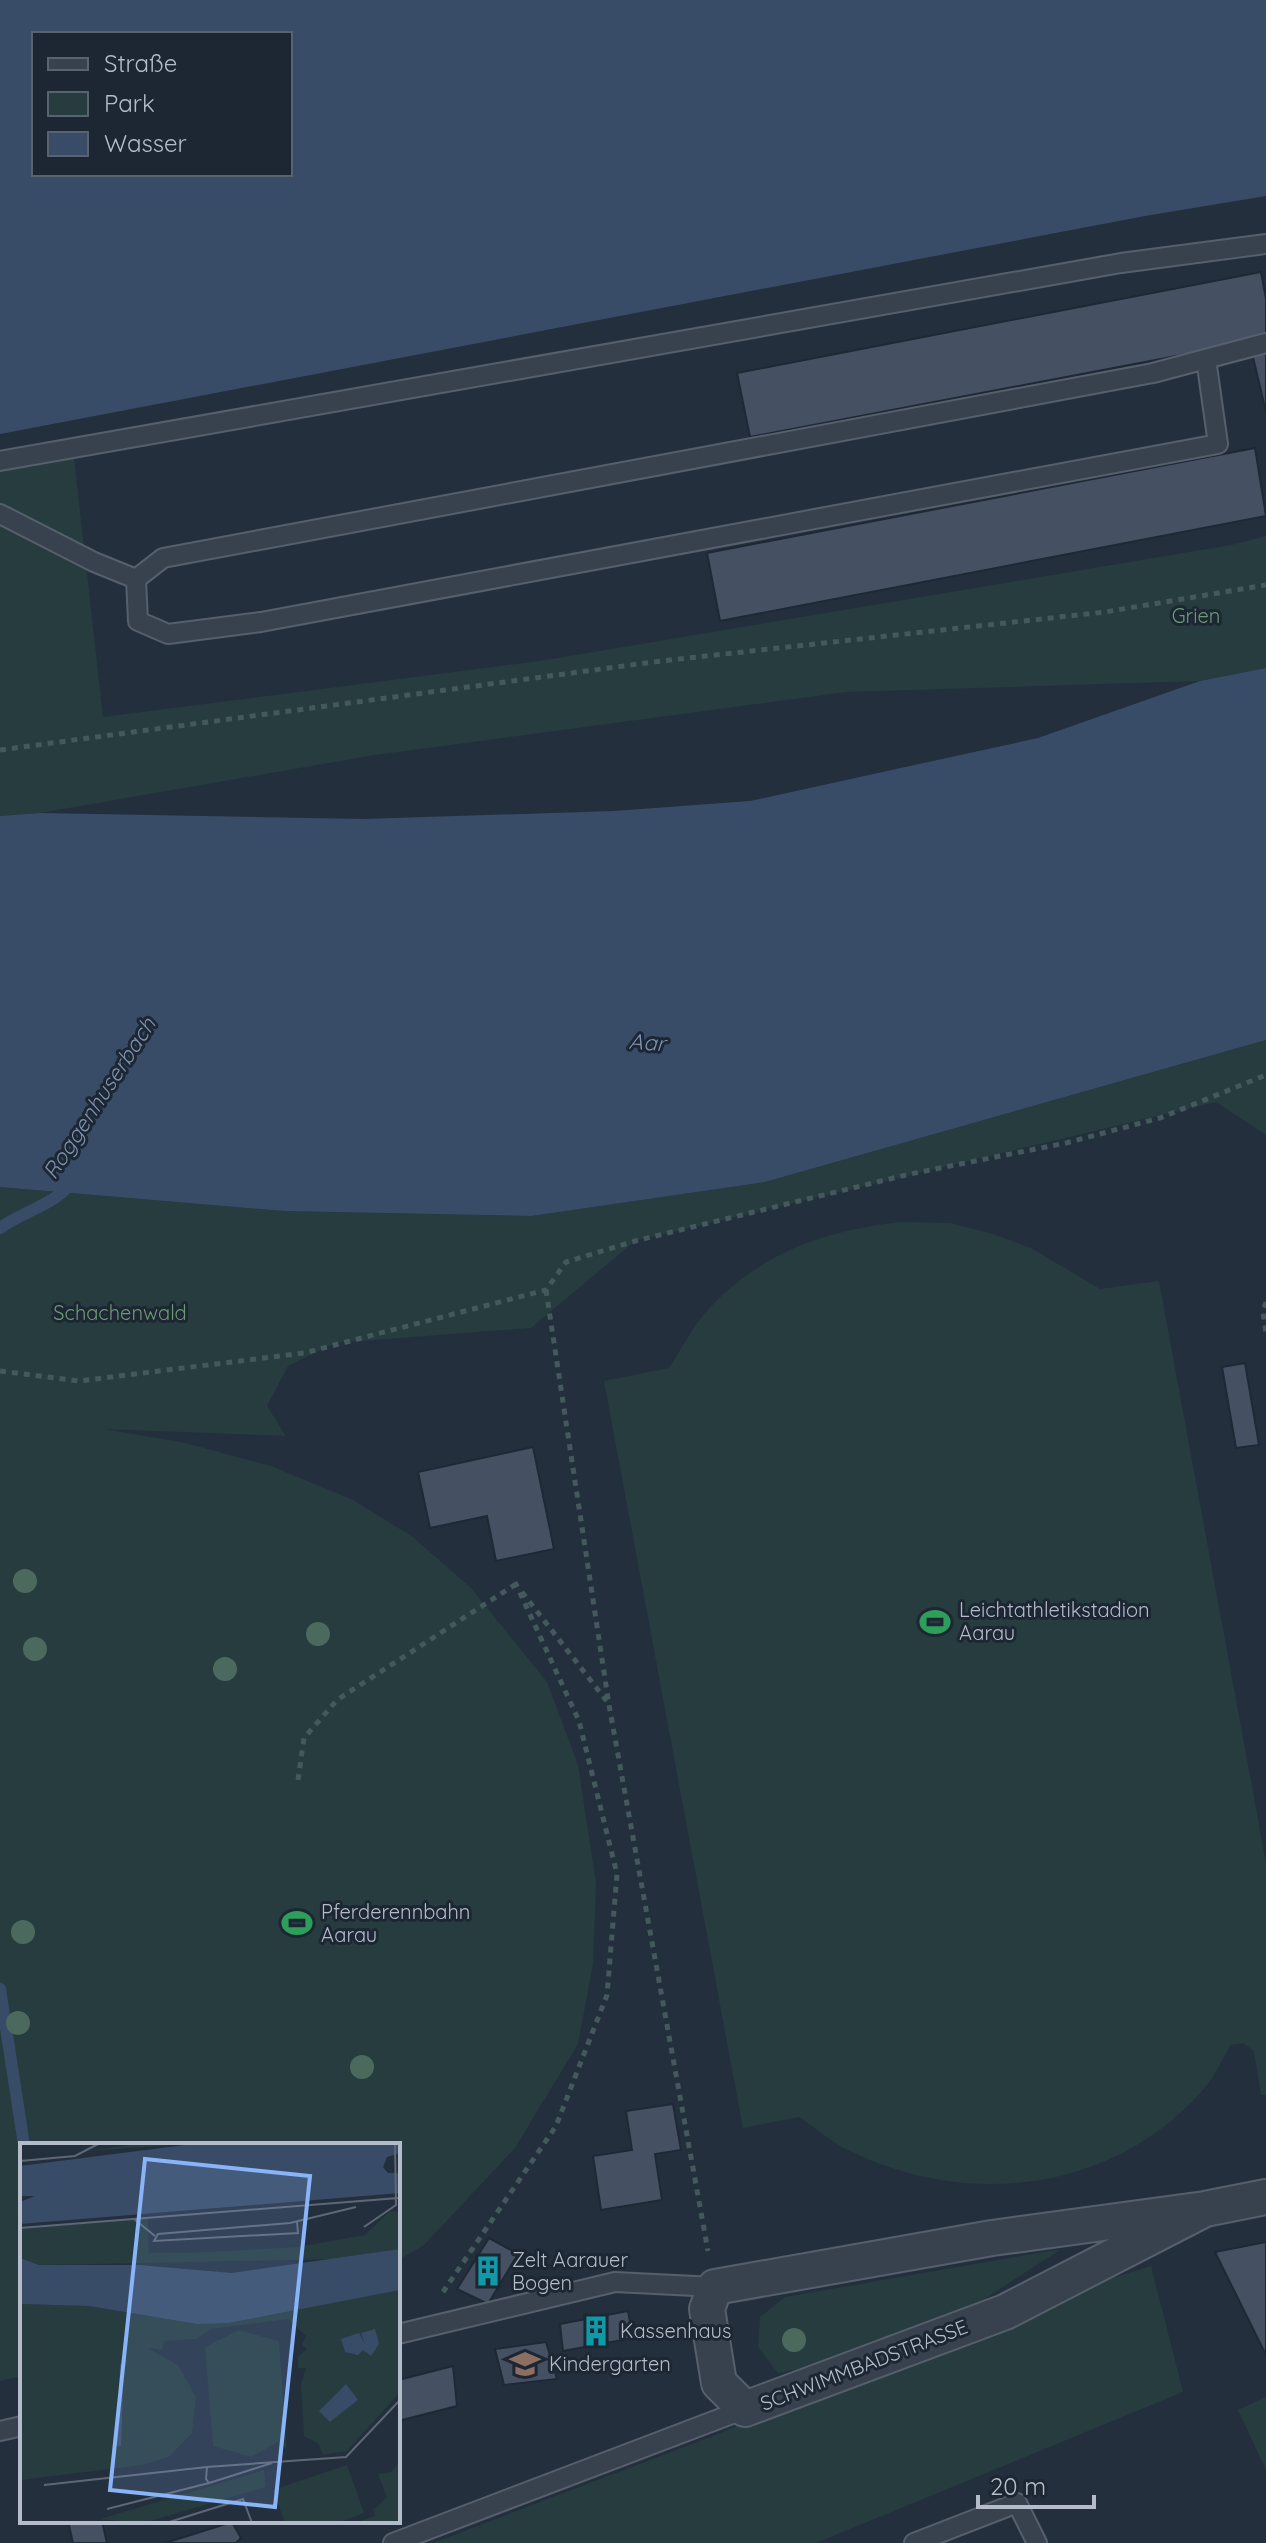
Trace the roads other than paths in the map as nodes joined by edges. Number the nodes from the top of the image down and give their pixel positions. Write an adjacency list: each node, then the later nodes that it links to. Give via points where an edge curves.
1 (1266, 244): 4 (lane, via 1121,263)
2 (1266, 343): 3 (lane)
3 (1206, 359): 6 (lane, via 163,558); 6 (lane, via 1218,444 261,622 168,634 138,621)
4 (0, 461)
5 (0, 514): 6 (lane)
6 (136, 579)
7 (1266, 2197): 8 (street, SCHWIMMBADSTRASSE)
8 (1205, 2209): 9 (street, SCHWIMMBADSTRASSE, via 992,2238); 11 (street, SCHWIMMBADSTRASSE, via 1005,2312)
9 (715, 2287): 10 (lane, via 615,2282); 11 (street, SCHWIMMBADSTRASSE, via 707,2309 719,2383)
10 (400, 2334)
11 (745, 2409): 14 (lane)
12 (20, 2426): 13 (lane)
13 (0, 2431)
14 (393, 2543)
15 (914, 2543): 16 (lane, via 1017,2503)
16 (1037, 2543)

